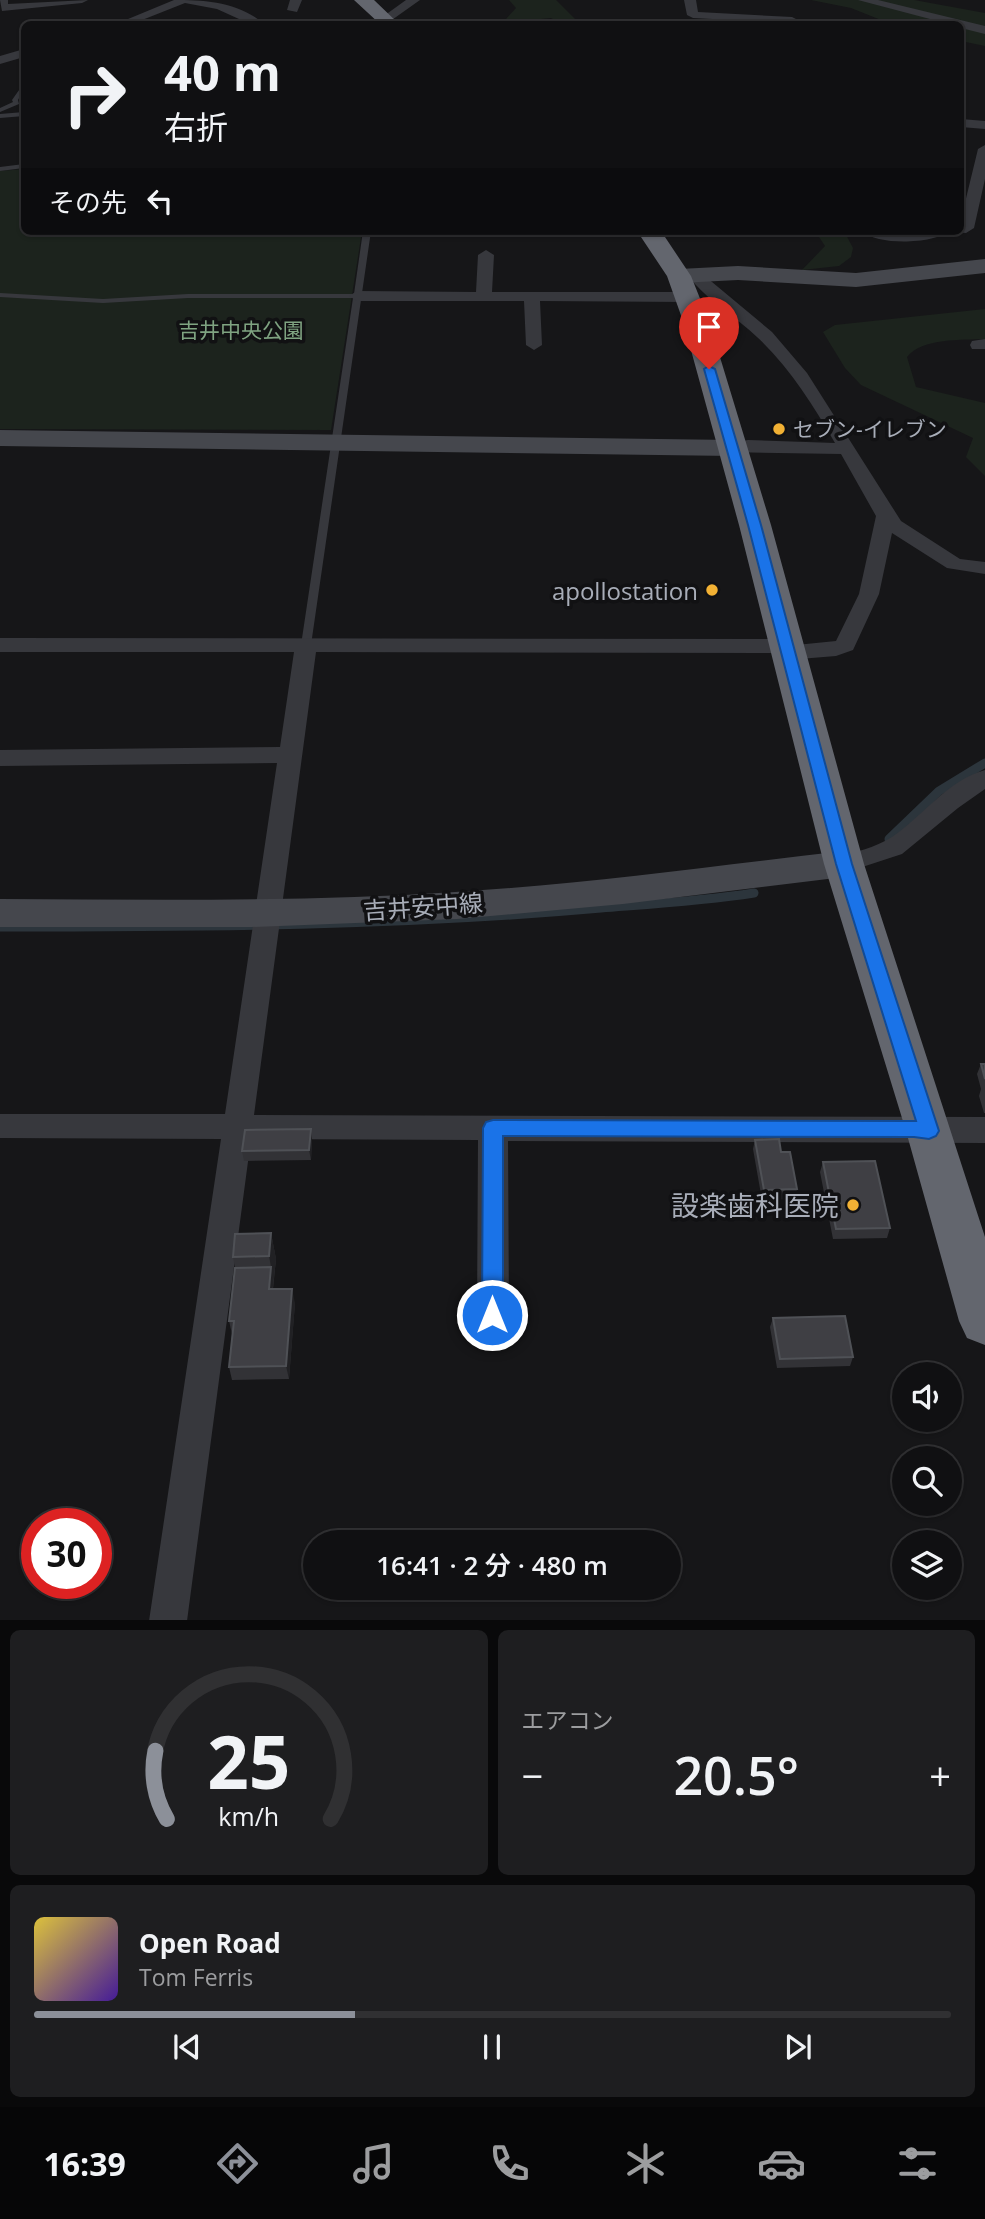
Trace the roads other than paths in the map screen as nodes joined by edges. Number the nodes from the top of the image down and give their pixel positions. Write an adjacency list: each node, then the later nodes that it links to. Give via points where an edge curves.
1 (2, 0): 2 (street, via 2,8)
2 (82, 0)
3 (185, 0): 8 (street); 10 (street)
4 (363, 0): 12 (highway)
5 (414, 0): 13 (street)
6 (690, 0): 9 (street)
7 (864, 0): 15 (street)
8 (220, 3): 11 (street)
9 (699, 20): 14 (street, via 750,13)
10 (131, 21)
11 (253, 21)
12 (384, 21)
13 (388, 21)
14 (794, 21)
15 (949, 21)
16 (964, 25): 17 (street)
17 (985, 30)
18 (21, 54): 19 (street)
19 (0, 60)
20 (21, 90): 21 (lane, via 17,103)
21 (0, 110)
22 (21, 114): 23 (lane)
23 (0, 116)
24 (964, 123): 25 (street)
25 (985, 125)
26 (985, 149): 29 (street)
27 (21, 166): 28 (lane)
28 (0, 169)
29 (964, 228)
30 (366, 235): 38 (lane)
31 (652, 235): 36 (highway)
32 (876, 235): 33 (street)
33 (908, 235)
34 (486, 255): 39 (street)
35 (985, 266): 36 (street, via 856,280 738,272)
36 (689, 284): 40 (street); 44 (highway); 45 (street, via 765,335)
37 (0, 295): 38 (lane, via 103,301)
38 (357, 296): 39 (street); 43 (lane)
39 (484, 297): 40 (street)
40 (531, 297): 41 (street)
41 (534, 345)
42 (0, 438): 43 (street)
43 (336, 441): 44 (street); 49 (lane)
44 (733, 448): 45 (street); 50 (highway)
45 (847, 449): 46 (street)
46 (886, 516): 47 (street, via 954,564); 50 (street, via 869,594 845,645)
47 (985, 568)
48 (0, 645): 49 (street)
49 (306, 645): 50 (street); 51 (street)
50 (786, 649): 54 (highway)
51 (291, 755): 52 (street); 56 (street)
52 (0, 758)
53 (985, 778): 54 (street, via 893,848)
54 (844, 864): 56 (street, 吉井安中線, via 505,901); 61 (highway)
55 (0, 913): 56 (street, 吉井安中線)
56 (267, 914): 58 (street)
57 (0, 1126): 58 (street)
58 (238, 1127): 59 (street); 64 (street)
59 (493, 1128): 61 (street); 62 (street)
60 (985, 1130): 61 (street)
61 (929, 1131): 63 (highway)
62 (492, 1315)
63 (985, 1321)
64 (168, 1620)

